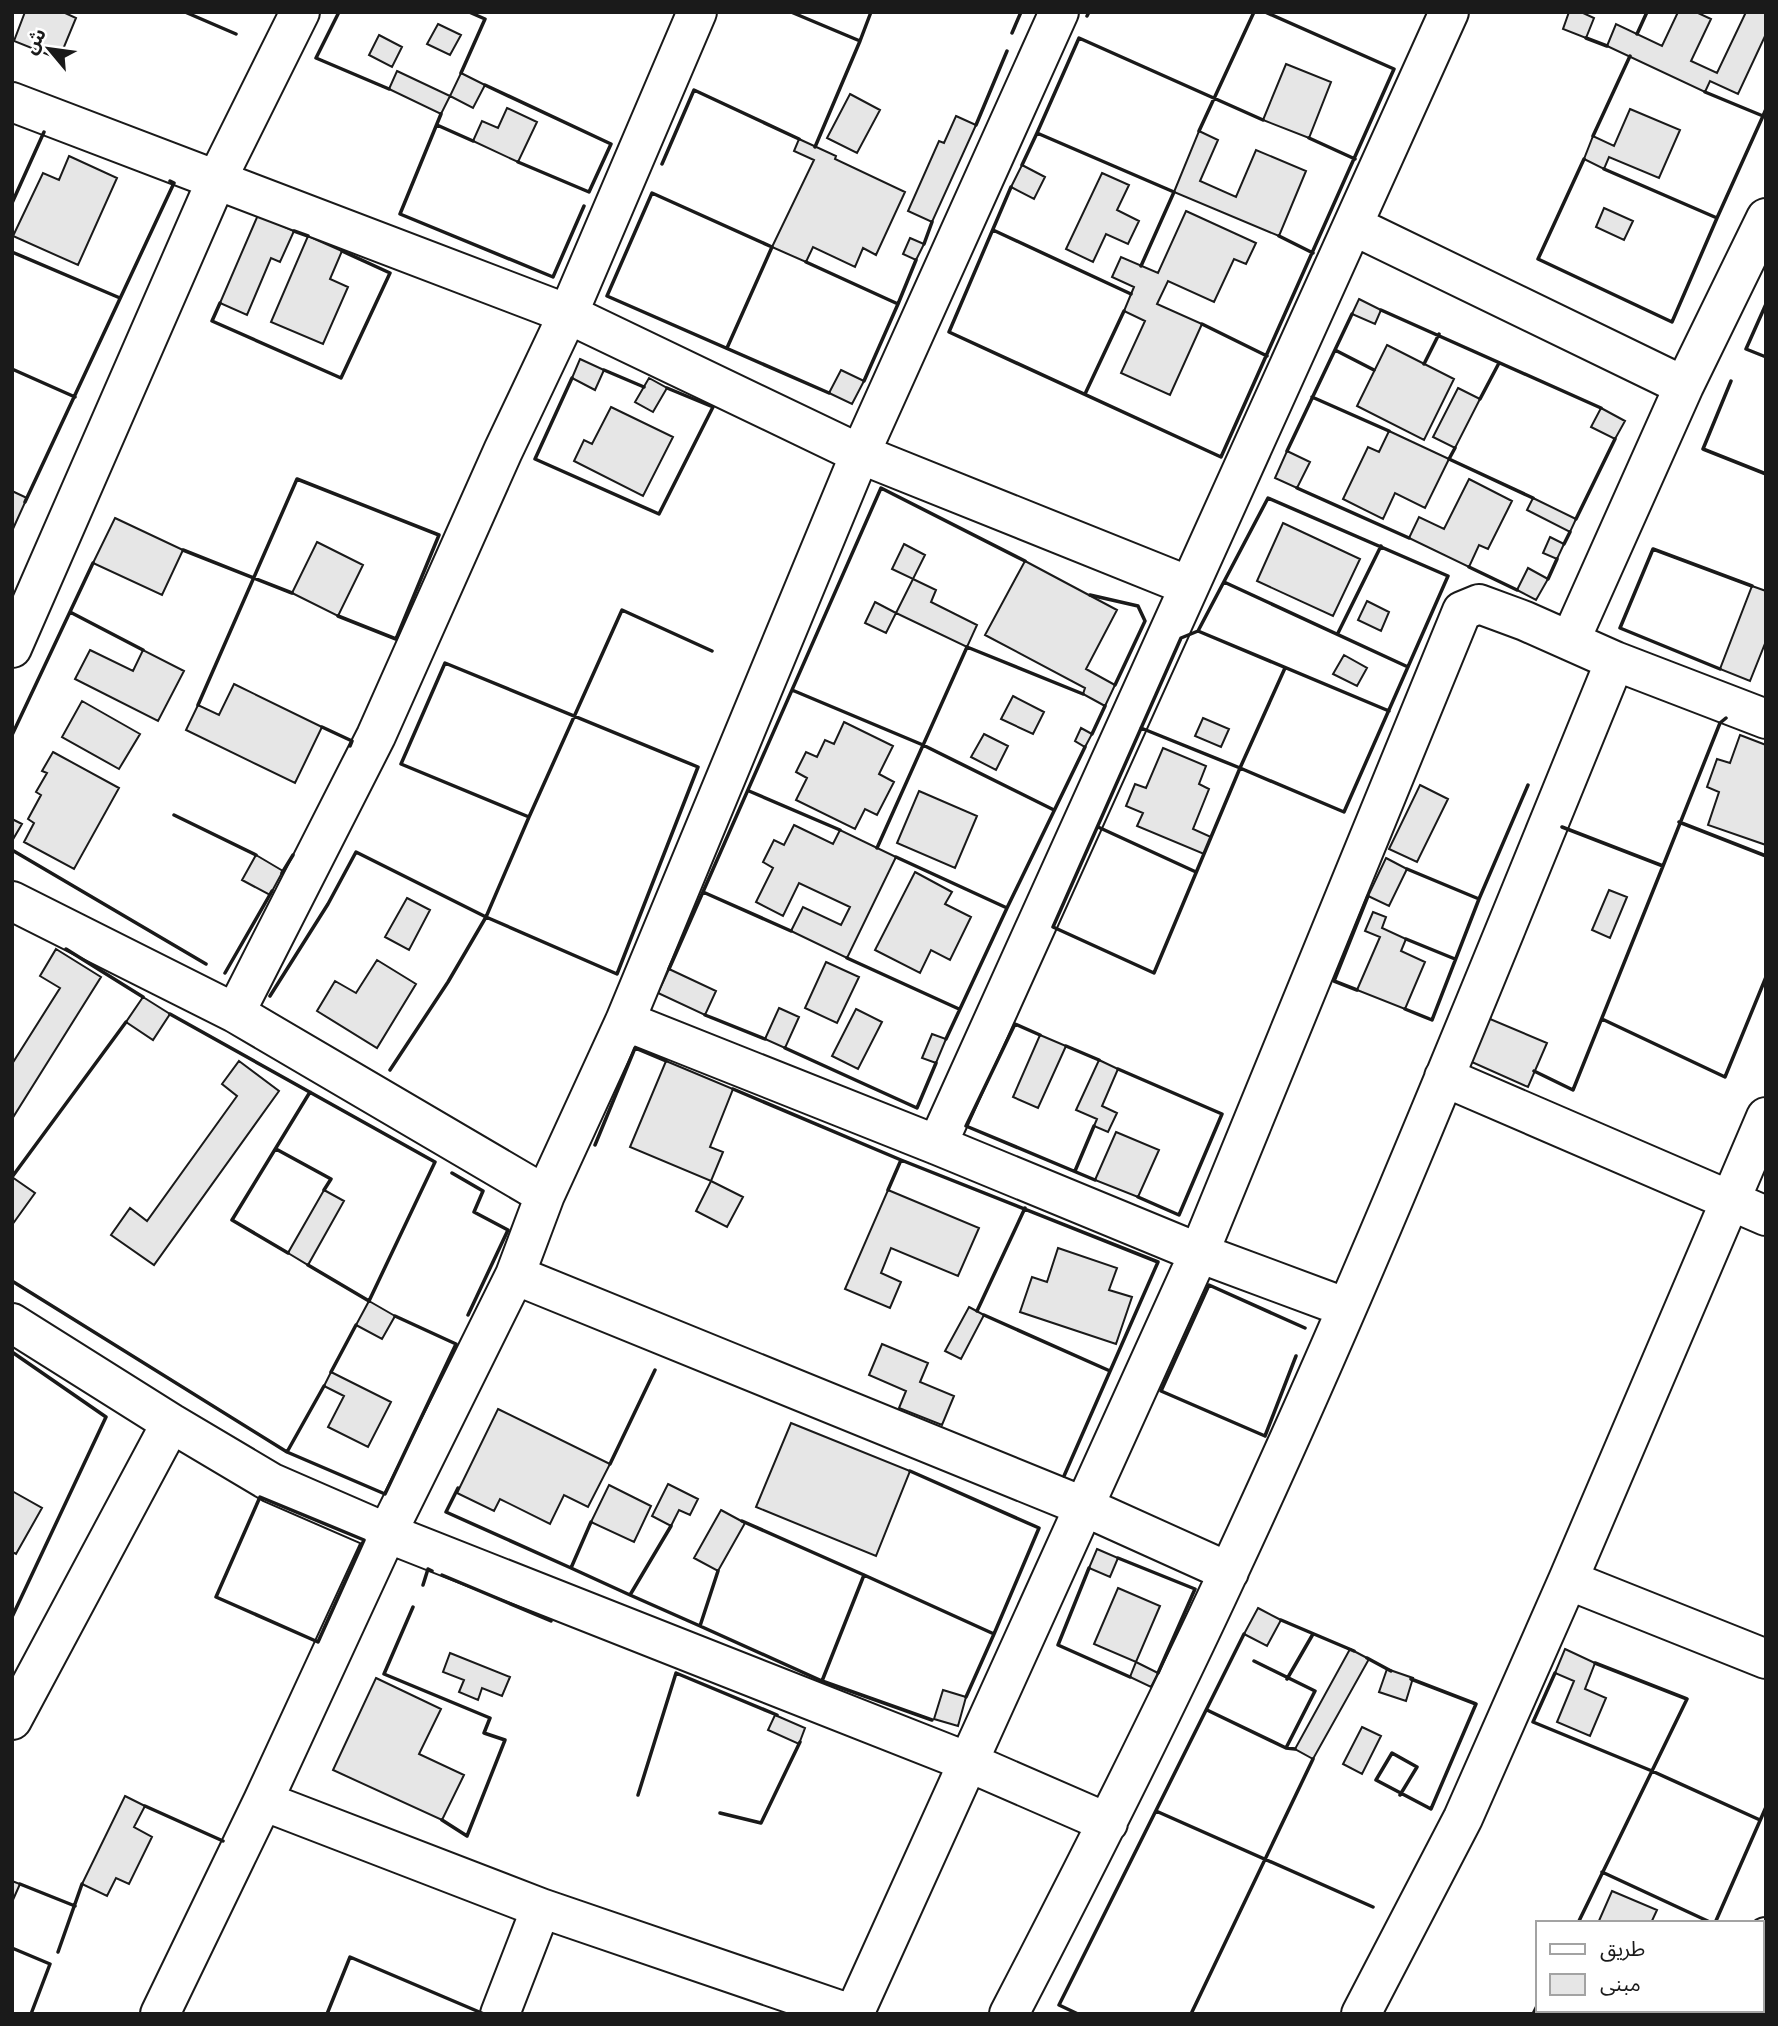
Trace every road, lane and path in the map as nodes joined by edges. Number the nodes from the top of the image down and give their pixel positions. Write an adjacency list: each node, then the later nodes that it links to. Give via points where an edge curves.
1 (300, 12): 6 (street)
2 (697, 12): 9 (street)
3 (1059, 12): 11 (street)
4 (1449, 12): 8 (street)
5 (12, 102): 6 (street)
6 (216, 181): 9 (street); 14 (street)
7 (1766, 218): 10 (street)
8 (1354, 226): 10 (street); 12 (street)
9 (568, 314): 11 (street); 18 (street, via 376,736)
10 (1684, 386): 13 (street)
11 (860, 454): 12 (street); 19 (street)
12 (1189, 586): 22 (street)
13 (1570, 641): 15 (street); 26 (street, via 1479,604 1462,611)
14 (12, 648)
15 (1615, 661): 16 (street); 20 (street)
16 (1766, 719)
17 (12, 901): 18 (street)
18 (234, 1013): 23 (street)
19 (625, 1021): 22 (street); 23 (street)
20 (1444, 1077): 24 (street); 28 (street)
21 (1766, 1118): 24 (street)
22 (937, 1145): 26 (street)
23 (545, 1195): 27 (street)
24 (1730, 1199): 25 (street); 34 (street)
25 (1766, 1216)
26 (1199, 1253): 28 (street); 31 (street)
27 (515, 1275): 31 (street); 32 (street)
28 (1347, 1308): 33 (street)
29 (12, 1323): 30 (street)
30 (171, 1423): 32 (street, via 272,1483); 36 (street)
31 (1085, 1507): 33 (street); 38 (street)
32 (387, 1533): 38 (street); 39 (street)
33 (1229, 1572): 40 (street)
34 (1568, 1580): 35 (street); 46 (street, via 1463,1818)
35 (1766, 1659)
36 (25, 1663): 37 (street)
37 (12, 1720)
38 (968, 1762): 40 (street); 44 (street)
39 (263, 1801): 41 (street); 42 (street)
40 (1108, 1823): 45 (street)
41 (541, 1908): 43 (street); 44 (street)
42 (160, 2014)
43 (500, 2014)
44 (852, 2014)
45 (1009, 2014)
46 (1361, 2014)

